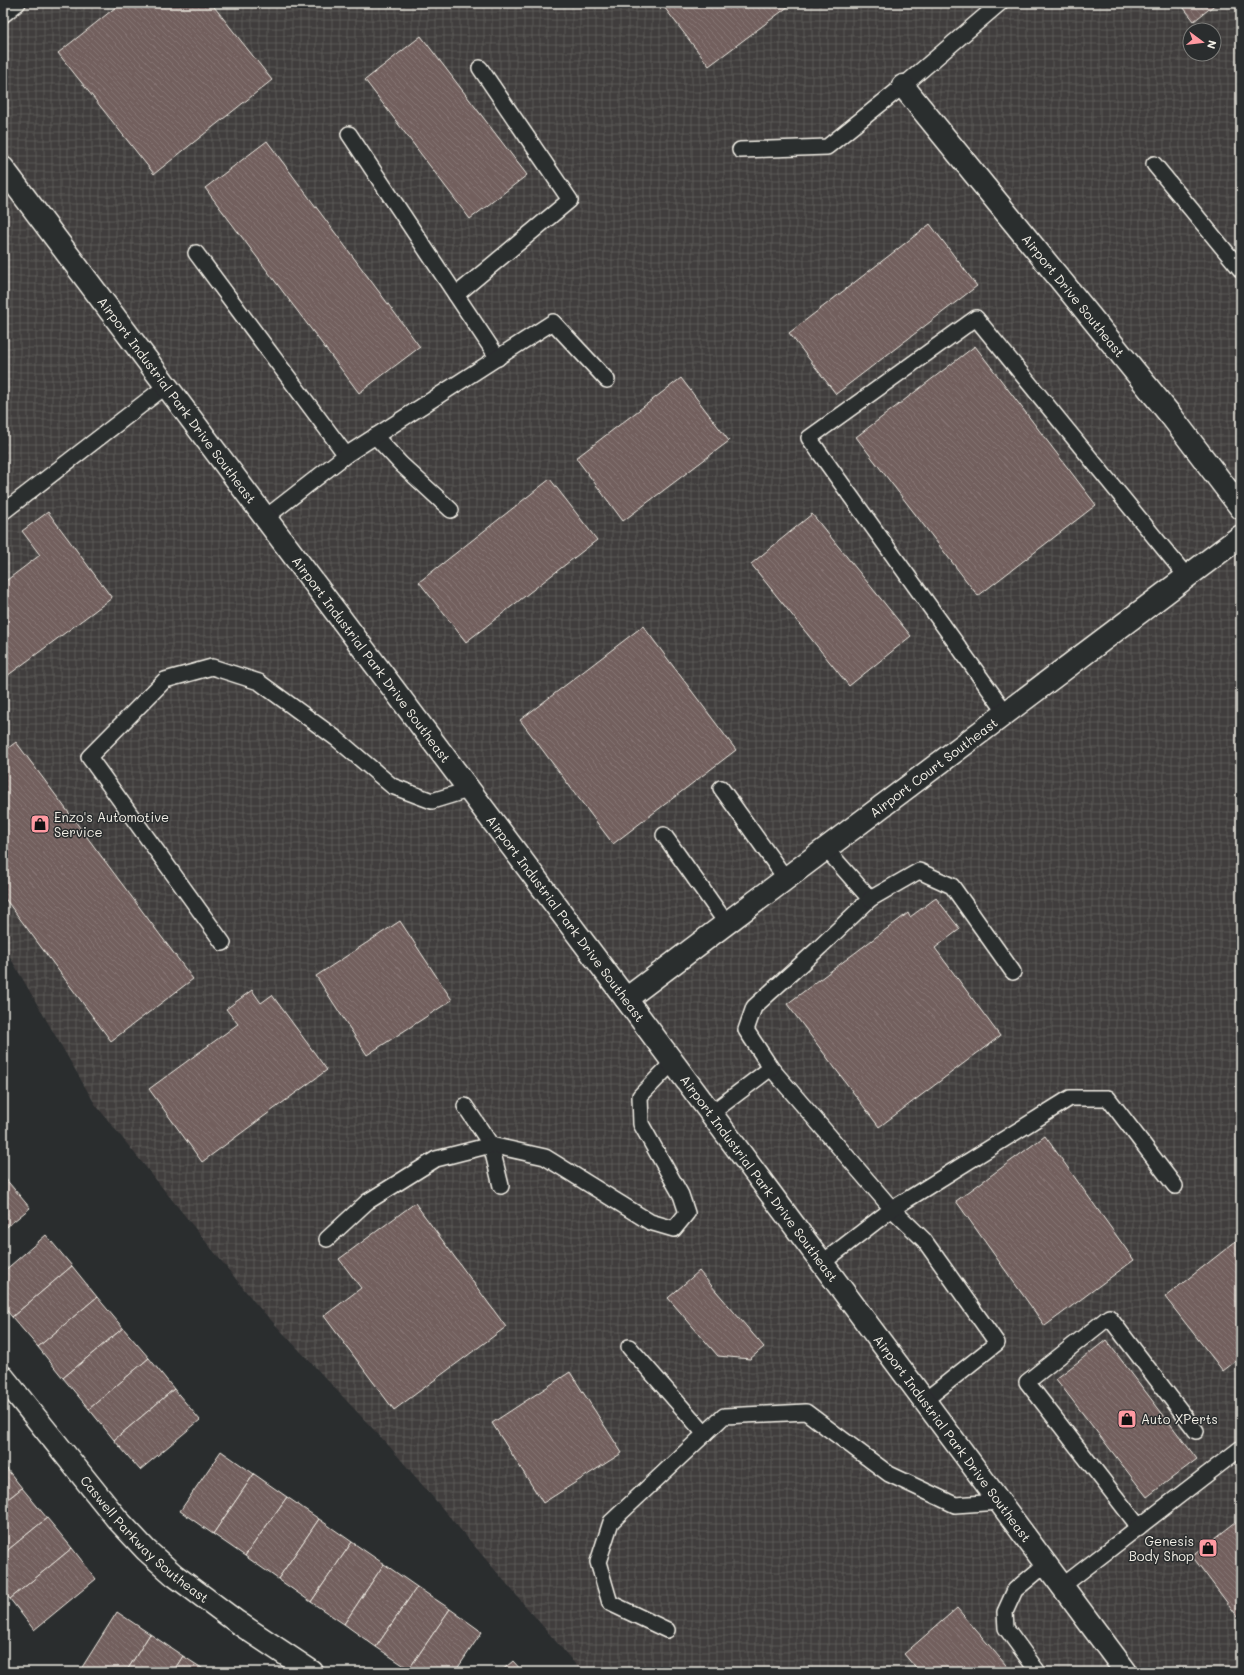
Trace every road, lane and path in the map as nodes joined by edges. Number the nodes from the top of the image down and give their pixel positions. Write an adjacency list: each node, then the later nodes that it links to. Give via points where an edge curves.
1 (18, 3): 3 (lane)
2 (1000, 3): 5 (lane)
3 (3, 15)
4 (480, 68): 12 (lane, via 570,200)
5 (903, 86): 7 (lane, via 827,147); 18 (street, Airport Drive Southeast, via 1172,417)
6 (349, 134): 12 (lane)
7 (740, 150)
8 (1154, 164): 11 (lane)
9 (3, 168): 15 (street, Airport Industrial Park Drive Southeast)
10 (196, 253): 17 (lane)
11 (1241, 270)
12 (456, 295): 13 (lane)
13 (498, 358): 14 (lane, via 553,322); 16 (lane)
14 (607, 380)
15 (166, 386): 20 (lane); 21 (street, Airport Industrial Park Drive Southeast)
16 (375, 436): 17 (lane); 19 (lane)
17 (346, 455): 21 (lane)
18 (1241, 508)
19 (451, 510)
20 (3, 512)
21 (265, 518): 26 (street, Airport Industrial Park Drive Southeast)
22 (1241, 536): 23 (street, Airport Court Southeast)
23 (1187, 577): 24 (street, Airport Court Southeast); 24 (lane, via 976,318 809,438)
24 (1006, 713): 28 (street, Airport Court Southeast)
25 (721, 788): 29 (lane)
26 (468, 790): 32 (lane, via 432,801 392,786 337,739 259,682 212,667 166,680 89,757); 34 (street, Airport Industrial Park Drive Southeast)
27 (664, 835): 31 (lane)
28 (826, 849): 29 (street, Airport Court Southeast); 30 (lane)
29 (786, 879): 31 (street, Airport Court Southeast)
30 (870, 899): 33 (lane, via 919,871 952,886); 36 (lane, via 754,1007 746,1030)
31 (727, 924): 34 (street, Airport Court Southeast)
32 (222, 943)
33 (1013, 972)
34 (626, 1000): 35 (street, Airport Industrial Park Drive Southeast)
35 (673, 1062): 38 (street, Airport Industrial Park Drive Southeast); 39 (lane, via 640,1096 641,1124 681,1195 687,1213 674,1229 650,1222 545,1157)
36 (771, 1068): 38 (lane); 42 (lane)
37 (465, 1106): 39 (lane)
38 (710, 1114): 44 (street, Airport Industrial Park Drive Southeast)
39 (491, 1145): 40 (lane); 43 (lane, via 436,1159 367,1202)
40 (501, 1186)
41 (1175, 1186): 42 (lane, via 1108,1098 1070,1098)
42 (892, 1210): 44 (lane); 47 (lane, via 924,1240 997,1344)
43 (327, 1239)
44 (822, 1263): 47 (street, Airport Industrial Park Drive Southeast)
45 (629, 1348): 49 (lane)
46 (3, 1377): 56 (street, Caswell Parkway Southeast, via 117,1519 146,1550 218,1608)
47 (924, 1401): 51 (street, Airport Industrial Park Drive Southeast)
48 (1196, 1431): 52 (lane, via 1109,1318 1027,1382)
49 (705, 1434): 51 (lane, via 724,1416 806,1412 889,1474 955,1505); 55 (lane, via 611,1522 598,1562 610,1603)
50 (1241, 1448): 52 (lane)
51 (999, 1502): 53 (street, Airport Industrial Park Drive Southeast)
52 (1139, 1527): 54 (lane)
53 (1045, 1565): 54 (street, Airport Industrial Park Drive Southeast); 57 (lane, via 1015,1590 1005,1612 1006,1628)
54 (1061, 1587): 58 (street, Airport Industrial Park Drive Southeast)
55 (667, 1630)
56 (312, 1672)
57 (1038, 1672)
58 (1126, 1672)

